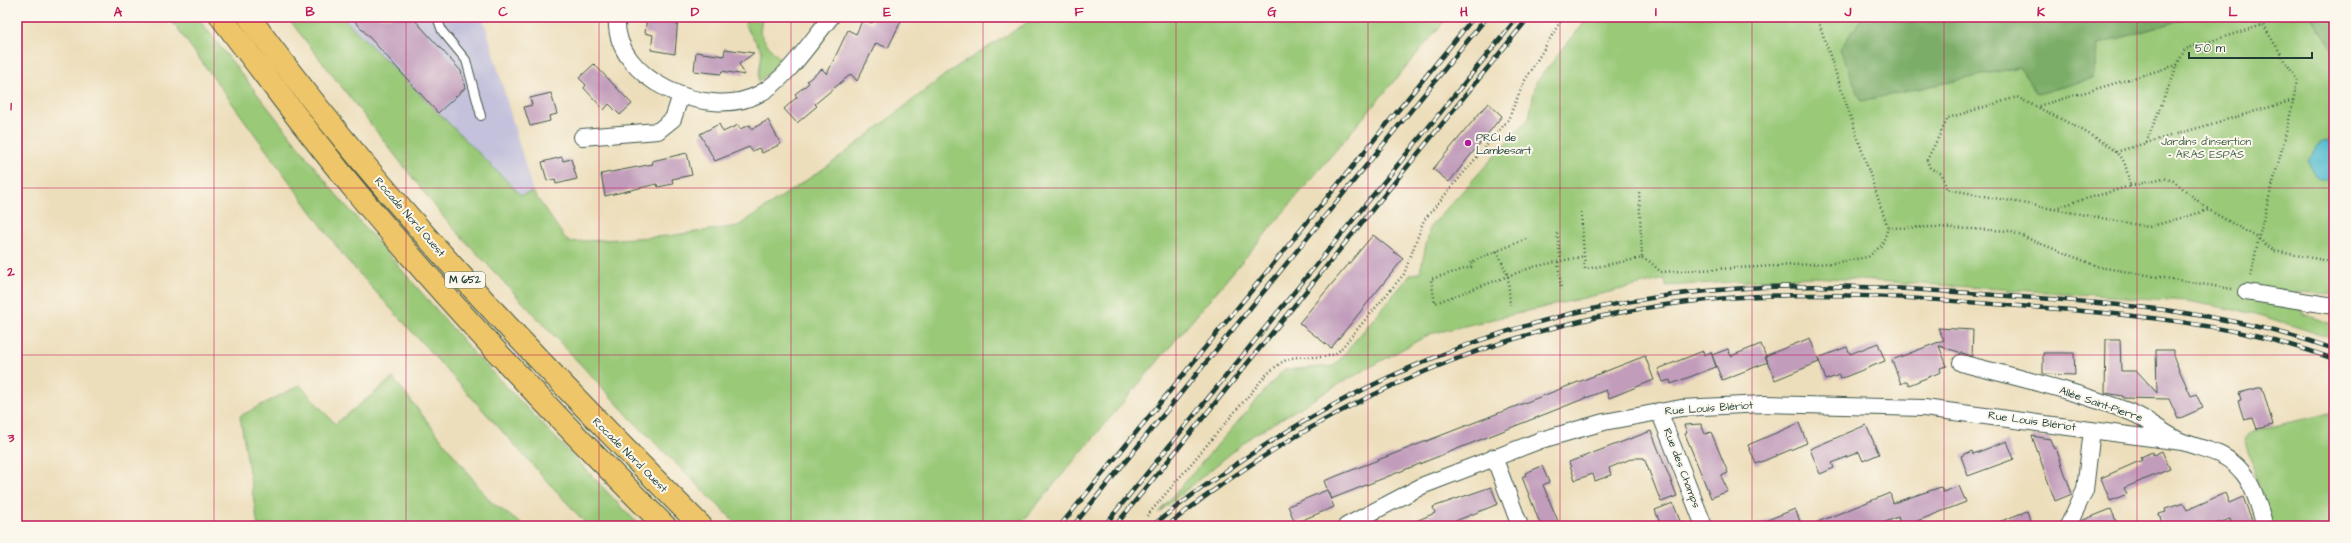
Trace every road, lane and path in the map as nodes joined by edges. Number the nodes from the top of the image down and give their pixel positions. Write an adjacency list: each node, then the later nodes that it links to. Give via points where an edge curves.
1 (222, 17): 41 (highway, M 652, via 354,188 432,281 525,382)
2 (249, 17): 42 (highway, Rocade Nord Ouest / M 652, via 371,173 457,272 560,383)
3 (437, 17): 12 (lane, via 442,31 466,60)
4 (617, 17): 9 (street, via 620,39 636,67 654,81)
5 (831, 17): 9 (street, via 778,80 760,94 739,102 714,103)
6 (1563, 17): 40 (path, via 1524,82 1508,120 1424,220 1404,274 1338,352 1323,358 1289,359 1278,364 1266,375)
7 (1817, 17): 21 (path)
8 (2178, 65): 10 (path, via 2185,49 2263,26 2297,80); 11 (path); 14 (path)
9 (681, 95): 13 (street, via 673,119 658,131)
10 (2294, 100): 14 (path); 23 (path)
11 (2035, 107): 15 (path); 18 (path, via 2017,97 1948,118 1927,160 1930,168 1942,174 1947,189)
12 (481, 116)
13 (582, 137)
14 (2146, 143): 15 (path)
15 (2116, 152): 16 (path, via 2123,159)
16 (2130, 186): 18 (path); 19 (path, via 2163,178 2174,181)
17 (1640, 190): 27 (path)
18 (2051, 209): 19 (path, via 2149,227)
19 (2209, 210): 23 (path)
20 (1581, 212): 26 (path)
21 (1888, 228): 27 (path, via 1882,244 1868,257 1833,263 1661,272); 32 (path, via 2009,230 2099,267)
22 (1557, 233): 28 (path)
23 (2258, 238): 29 (path, via 2274,251); 32 (path)
24 (1526, 239): 25 (path)
25 (1497, 251): 30 (path); 30 (path, via 1471,262 1471,267 1431,280 1435,303)
26 (1584, 256): 27 (path, via 1585,268); 28 (path)
27 (1642, 258)
28 (1559, 261): 30 (path); 31 (path)
29 (2334, 262)
30 (1508, 276): 33 (path)
31 (1561, 290)
32 (2248, 292): 34 (street)
33 (1510, 306)
34 (2334, 306)
35 (1961, 363): 38 (street, Allée Saint-Pierre, via 2071,392 2122,409 2149,421)
36 (1659, 411): 37 (street, Rue Louis Blériot, via 1764,404 1903,407 1971,413); 39 (street, Rue Louis Blériot, via 1583,427); 45 (street, Rue des Champs)
37 (2092, 430): 38 (street, Rue Louis Blériot); 46 (street, via 2085,490)
38 (2182, 442): 47 (street, Allée Saint-Pierre, via 2217,452 2238,468 2250,484)
39 (1494, 457): 43 (street, Rue Louis Blériot, via 1407,493); 44 (street)
40 (1147, 516)
41 (665, 526)
42 (701, 526)
43 (1346, 526)
44 (1520, 526)
45 (1704, 526)
46 (2068, 526)
47 (2265, 526)

